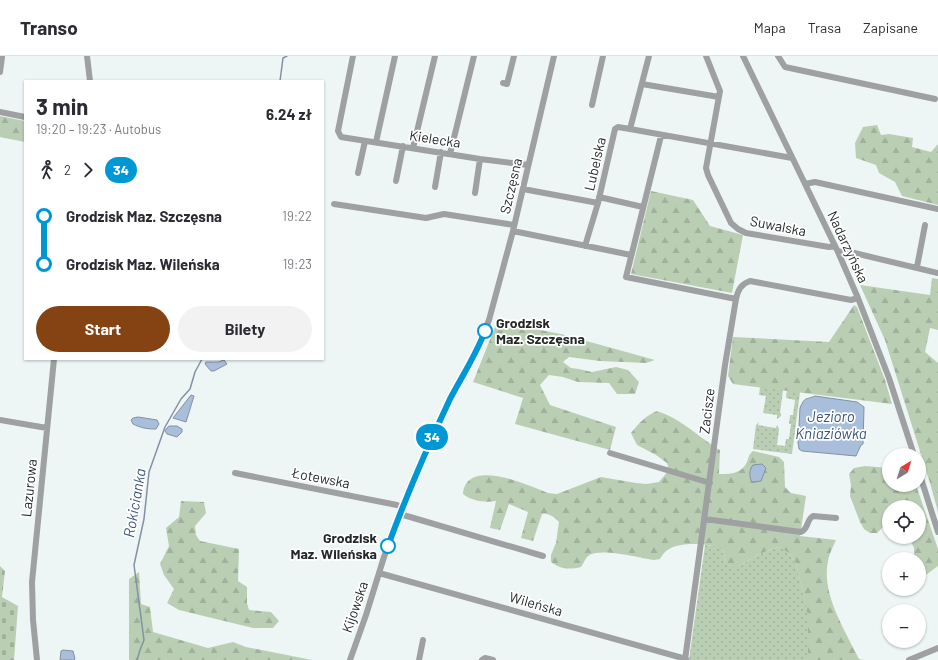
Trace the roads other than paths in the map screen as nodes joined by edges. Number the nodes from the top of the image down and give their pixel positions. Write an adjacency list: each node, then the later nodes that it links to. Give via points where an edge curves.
1 (87, 56): 15 (street)
2 (353, 56): 25 (street, Kielecka, via 338,131 341,136)
3 (395, 56): 26 (street)
4 (435, 56): 29 (street)
5 (474, 56): 31 (street)
6 (514, 56): 16 (street, via 507,84)
7 (554, 56): 34 (street, Szczęsna)
8 (603, 56): 20 (street)
9 (647, 56): 17 (street)
10 (706, 56): 18 (street, via 719,88)
11 (743, 56): 32 (street, Nadarzyńska)
12 (778, 56): 19 (street, via 785,67)
13 (2, 57): 14 (street)
14 (0, 72)
15 (90, 80)
16 (503, 83)
17 (642, 84): 18 (street); 23 (street)
18 (719, 97): 27 (street, Suwalska)
19 (935, 99)
20 (592, 105)
21 (0, 112): 22 (street)
22 (24, 118)
23 (630, 129): 24 (street); 41 (street, Lubelska, via 615,129)
24 (661, 136): 27 (street); 43 (street)
25 (366, 140): 26 (street, Kielecka); 35 (street)
26 (376, 142): 28 (street, Kielecka)
27 (710, 143): 32 (street); 48 (street, Suwalska, via 707,172 734,226 750,234)
28 (402, 146): 29 (street, Kielecka); 36 (street)
29 (413, 148): 30 (street, Kielecka)
30 (441, 152): 31 (street, Kielecka); 38 (street)
31 (450, 154): 33 (street, Kielecka)
32 (792, 158): 37 (street, Nadarzyńska)
33 (480, 159): 34 (street, Kielecka); 40 (street)
34 (528, 165): 39 (street, Szczęsna)
35 (358, 173)
36 (396, 181)
37 (805, 184): 44 (street, via 815,182); 48 (street, Nadarzyńska)
38 (435, 187)
39 (523, 189): 41 (street); 46 (street, Szczęsna)
40 (475, 193)
41 (598, 200): 43 (street); 47 (street, Lubelska)
42 (334, 204): 46 (street, via 426,218 444,214)
43 (643, 207): 50 (street)
44 (938, 209)
45 (925, 225): 51 (street)
46 (514, 228): 47 (street); 55 (street, Szczęsna)
47 (585, 246): 50 (street)
48 (835, 246): 49 (street, Nadarzyńska)
49 (838, 252): 51 (street, via 846,251); 54 (street, Nadarzyńska)
50 (631, 255): 53 (street, via 626,277)
51 (917, 268): 52 (street)
52 (938, 273)
53 (736, 298): 54 (street, Zacisze, via 741,286 750,281 851,300); 62 (street, Zacisze)
54 (858, 298): 59 (street, Nadarzyńska, via 889,378)
55 (489, 320): 64 (street, Kijowska)
56 (54, 360): 58 (street, Lazurowa)
57 (0, 420): 58 (street)
58 (47, 428): 73 (street, Lazurowa, via 32,582)
59 (912, 448)
60 (610, 453): 62 (street)
61 (235, 473): 64 (street, Łotewska)
62 (710, 483): 67 (street, Zacisze)
63 (925, 492): 68 (street)
64 (402, 507): 65 (street, Kijowska)
65 (400, 514): 69 (street); 70 (street, Kijowska)
66 (836, 518): 67 (street, via 813,516 801,532)
67 (705, 519): 78 (street, Zacisze)
68 (938, 532)
69 (543, 556)
70 (379, 573): 74 (street, Kijowska); 78 (street, Wileńska)
71 (423, 640): 75 (street)
72 (938, 648): 79 (street)
73 (37, 660)
74 (350, 660)
75 (419, 660)
76 (482, 660): 77 (street)
77 (492, 660)
78 (685, 660)
79 (909, 660)

